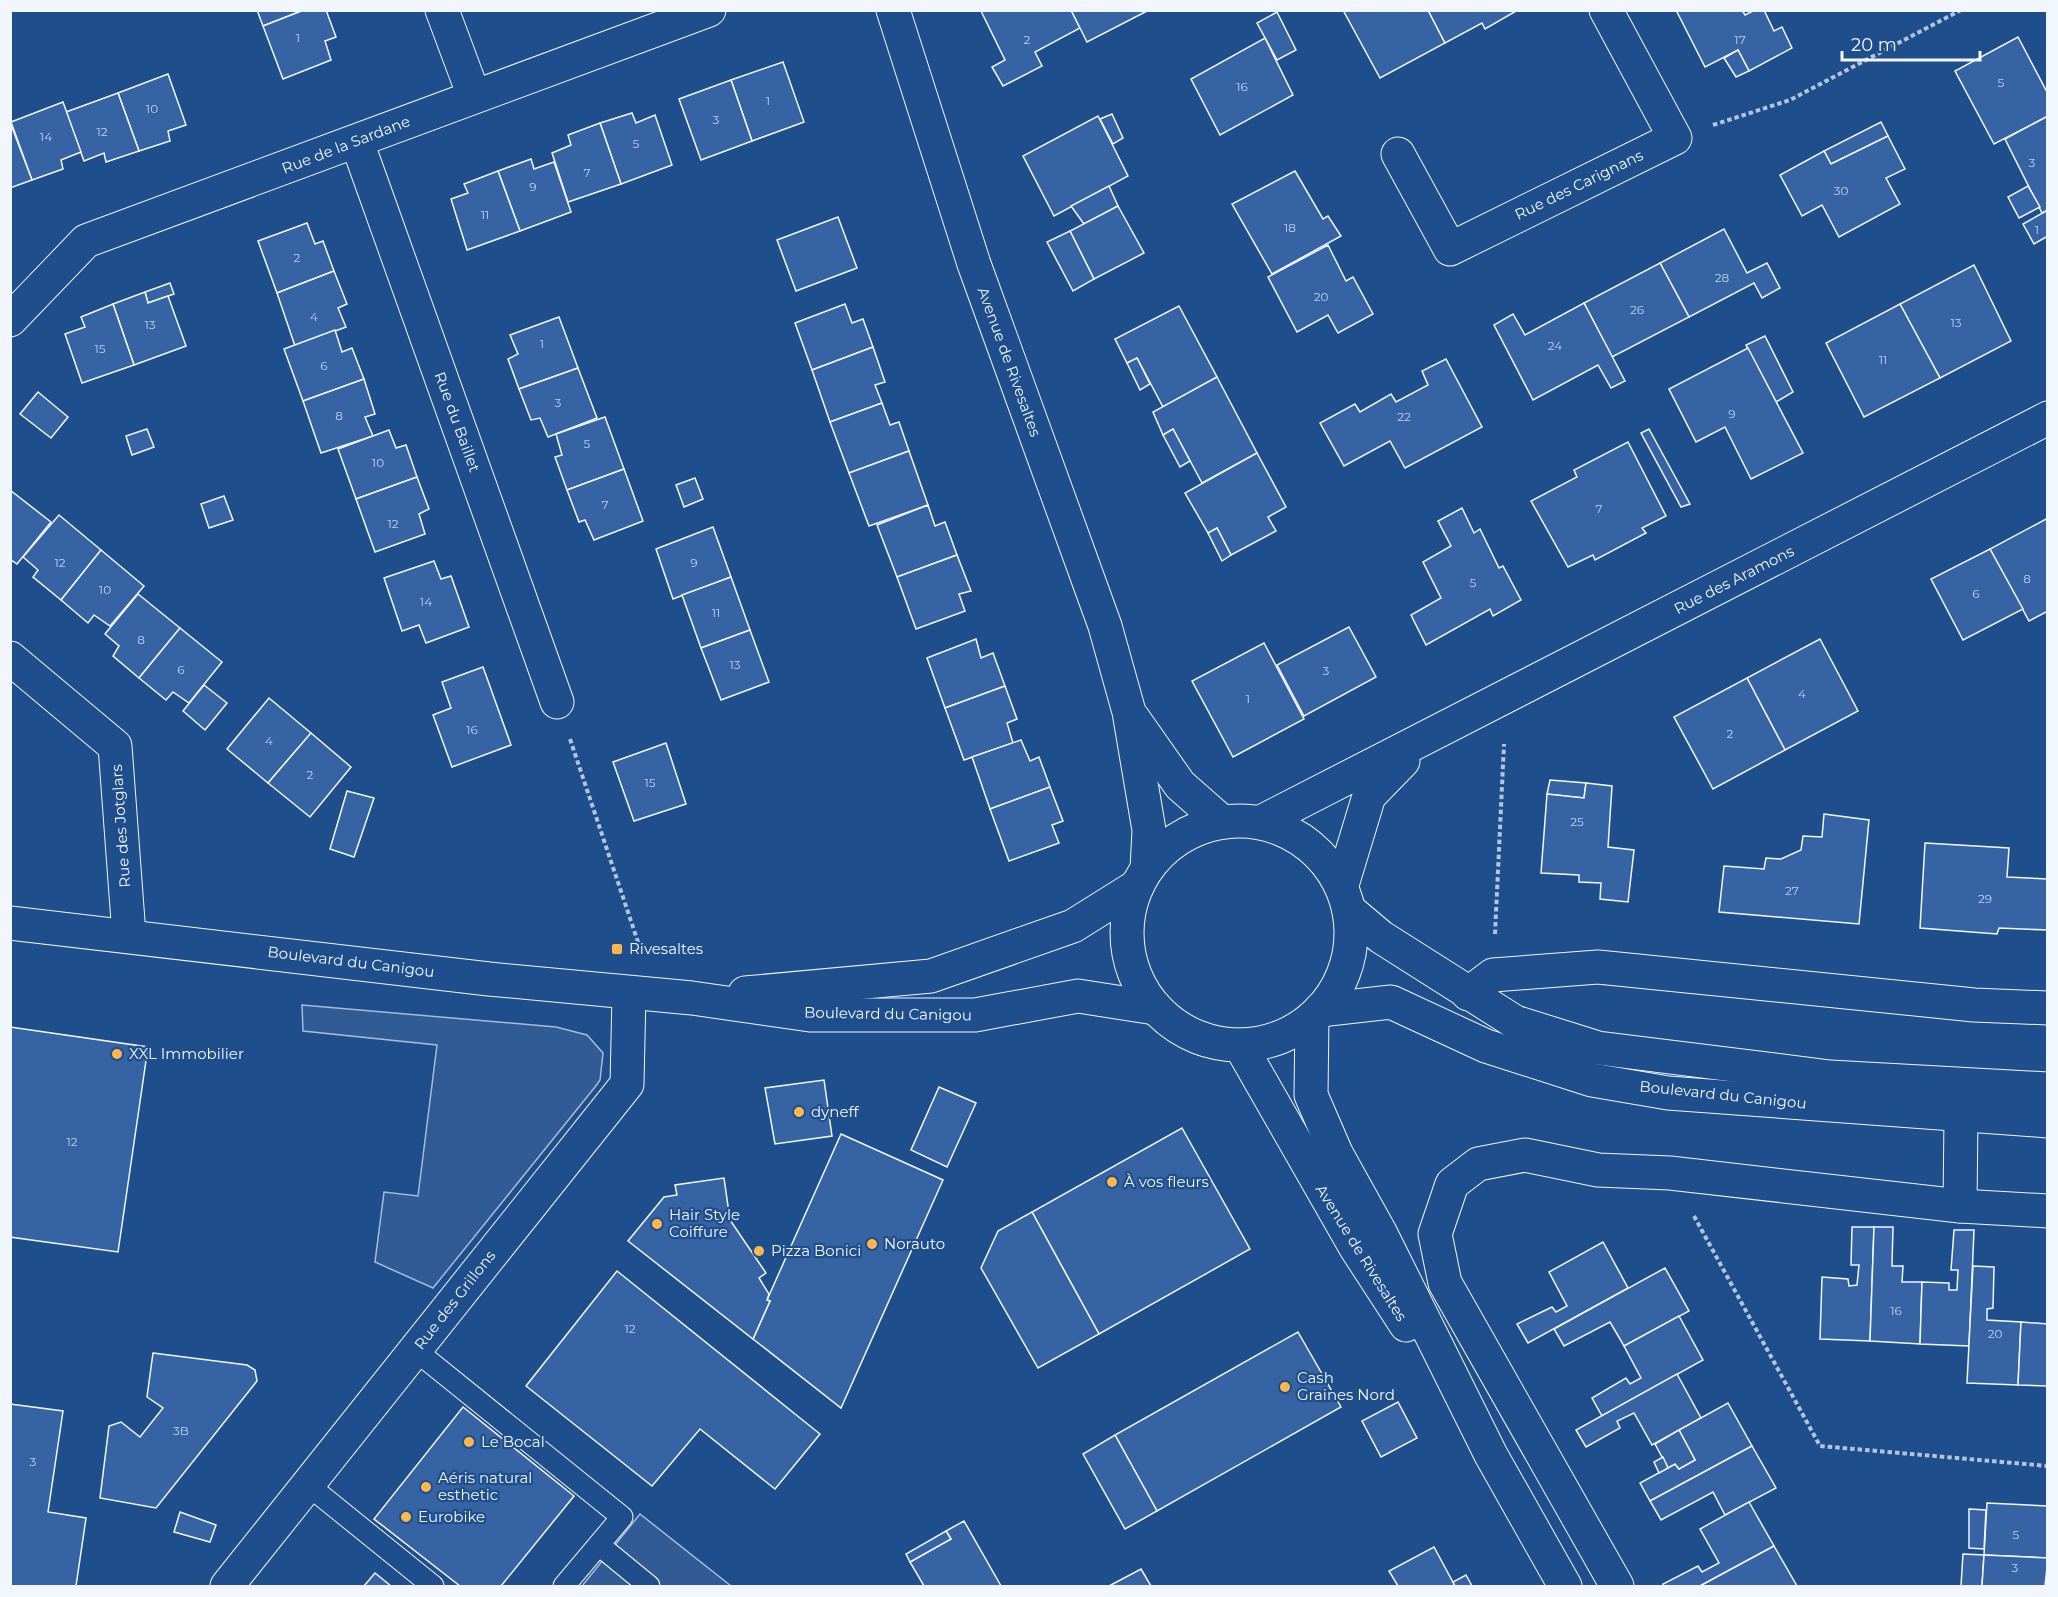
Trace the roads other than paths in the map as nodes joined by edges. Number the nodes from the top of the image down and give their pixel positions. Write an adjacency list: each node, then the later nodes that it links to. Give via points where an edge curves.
1 (441, 10): 5 (street)
2 (709, 10): 5 (street, Rue de la Sardane)
3 (893, 10): 12 (street, Avenue de Rivesaltes, via 974,264 1105,626)
4 (1606, 10): 7 (street, Rue des Carignans, via 1675,138 1450,249)
5 (474, 96): 6 (street, Rue de la Sardane)
6 (357, 142): 8 (street, Rue de la Sardane, via 86,241); 11 (street, Rue du Baillet)
7 (1398, 154)
8 (10, 320)
9 (2048, 418): 13 (street, Rue des Aramons)
10 (10, 658): 19 (street, Rue des Jotglars, via 115,746)
11 (557, 702)
12 (1129, 712): 14 (street, Avenue de Rivesaltes, via 1180,784); 16 (street, Avenue de Rivesaltes, via 1149,830)
13 (1420, 742): 15 (street, Rue des Aramons); 17 (street, Rue des Aramons, via 1369,796)
14 (1222, 822): 15 (street); 16 (street, via 1193,830 1167,846)
15 (1261, 822): 17 (street, Boulevard du Canigou, via 1294,834 1322,856)
16 (1142, 877): 22 (street, Boulevard du Canigou, via 1073,926 931,976); 23 (street, via 1128,917 1128,949 1137,980)
17 (1345, 897): 20 (street, Boulevard du Canigou, via 1381,937); 25 (street, via 1351,945 1341,980)
18 (10, 923): 19 (street, Boulevard du Canigou)
19 (129, 935): 21 (street, Boulevard du Canigou)
20 (1481, 985): 24 (street, via 1598,967 1974,1005); 27 (street, Boulevard du Canigou, via 1515,1022 1598,1048 1830,1077)
21 (643, 994): 22 (street, Boulevard du Canigou); 32 (street, Rue des Grillons, via 627,1084)
22 (692, 998): 23 (street, Boulevard du Canigou, via 810,1014 975,1015 1078,996)
23 (1155, 1008): 26 (street, via 1179,1028 1208,1041)
24 (2048, 1008)
25 (1316, 1014): 26 (street, via 1291,1032 1266,1042); 28 (street, Boulevard du Canigou, via 1391,1002 1486,1046 1592,1080 1657,1091); 33 (street, Avenue de Rivesaltes, via 1311,1095 1340,1160)
26 (1240, 1045): 33 (street, Avenue de Rivesaltes, via 1356,1248)
27 (2048, 1089)
28 (1961, 1116): 29 (street, Boulevard du Canigou); 30 (street)
29 (2048, 1121)
30 (1960, 1206): 31 (street); 41 (street, via 1670,1173 1598,1170 1525,1155 1478,1164 1452,1184 1435,1234 1445,1283)
31 (2048, 1211)
32 (415, 1350): 34 (street, Rue des Grillons); 35 (lane, via 622,1517)
33 (1491, 1455): 40 (street, Avenue de Rivesaltes)
34 (308, 1485): 36 (street, Rue des Grillons); 37 (lane)
35 (599, 1545): 38 (lane); 39 (lane)
36 (227, 1587)
37 (433, 1587)
38 (564, 1587)
39 (649, 1587)
40 (1565, 1587)
41 (1617, 1587)

